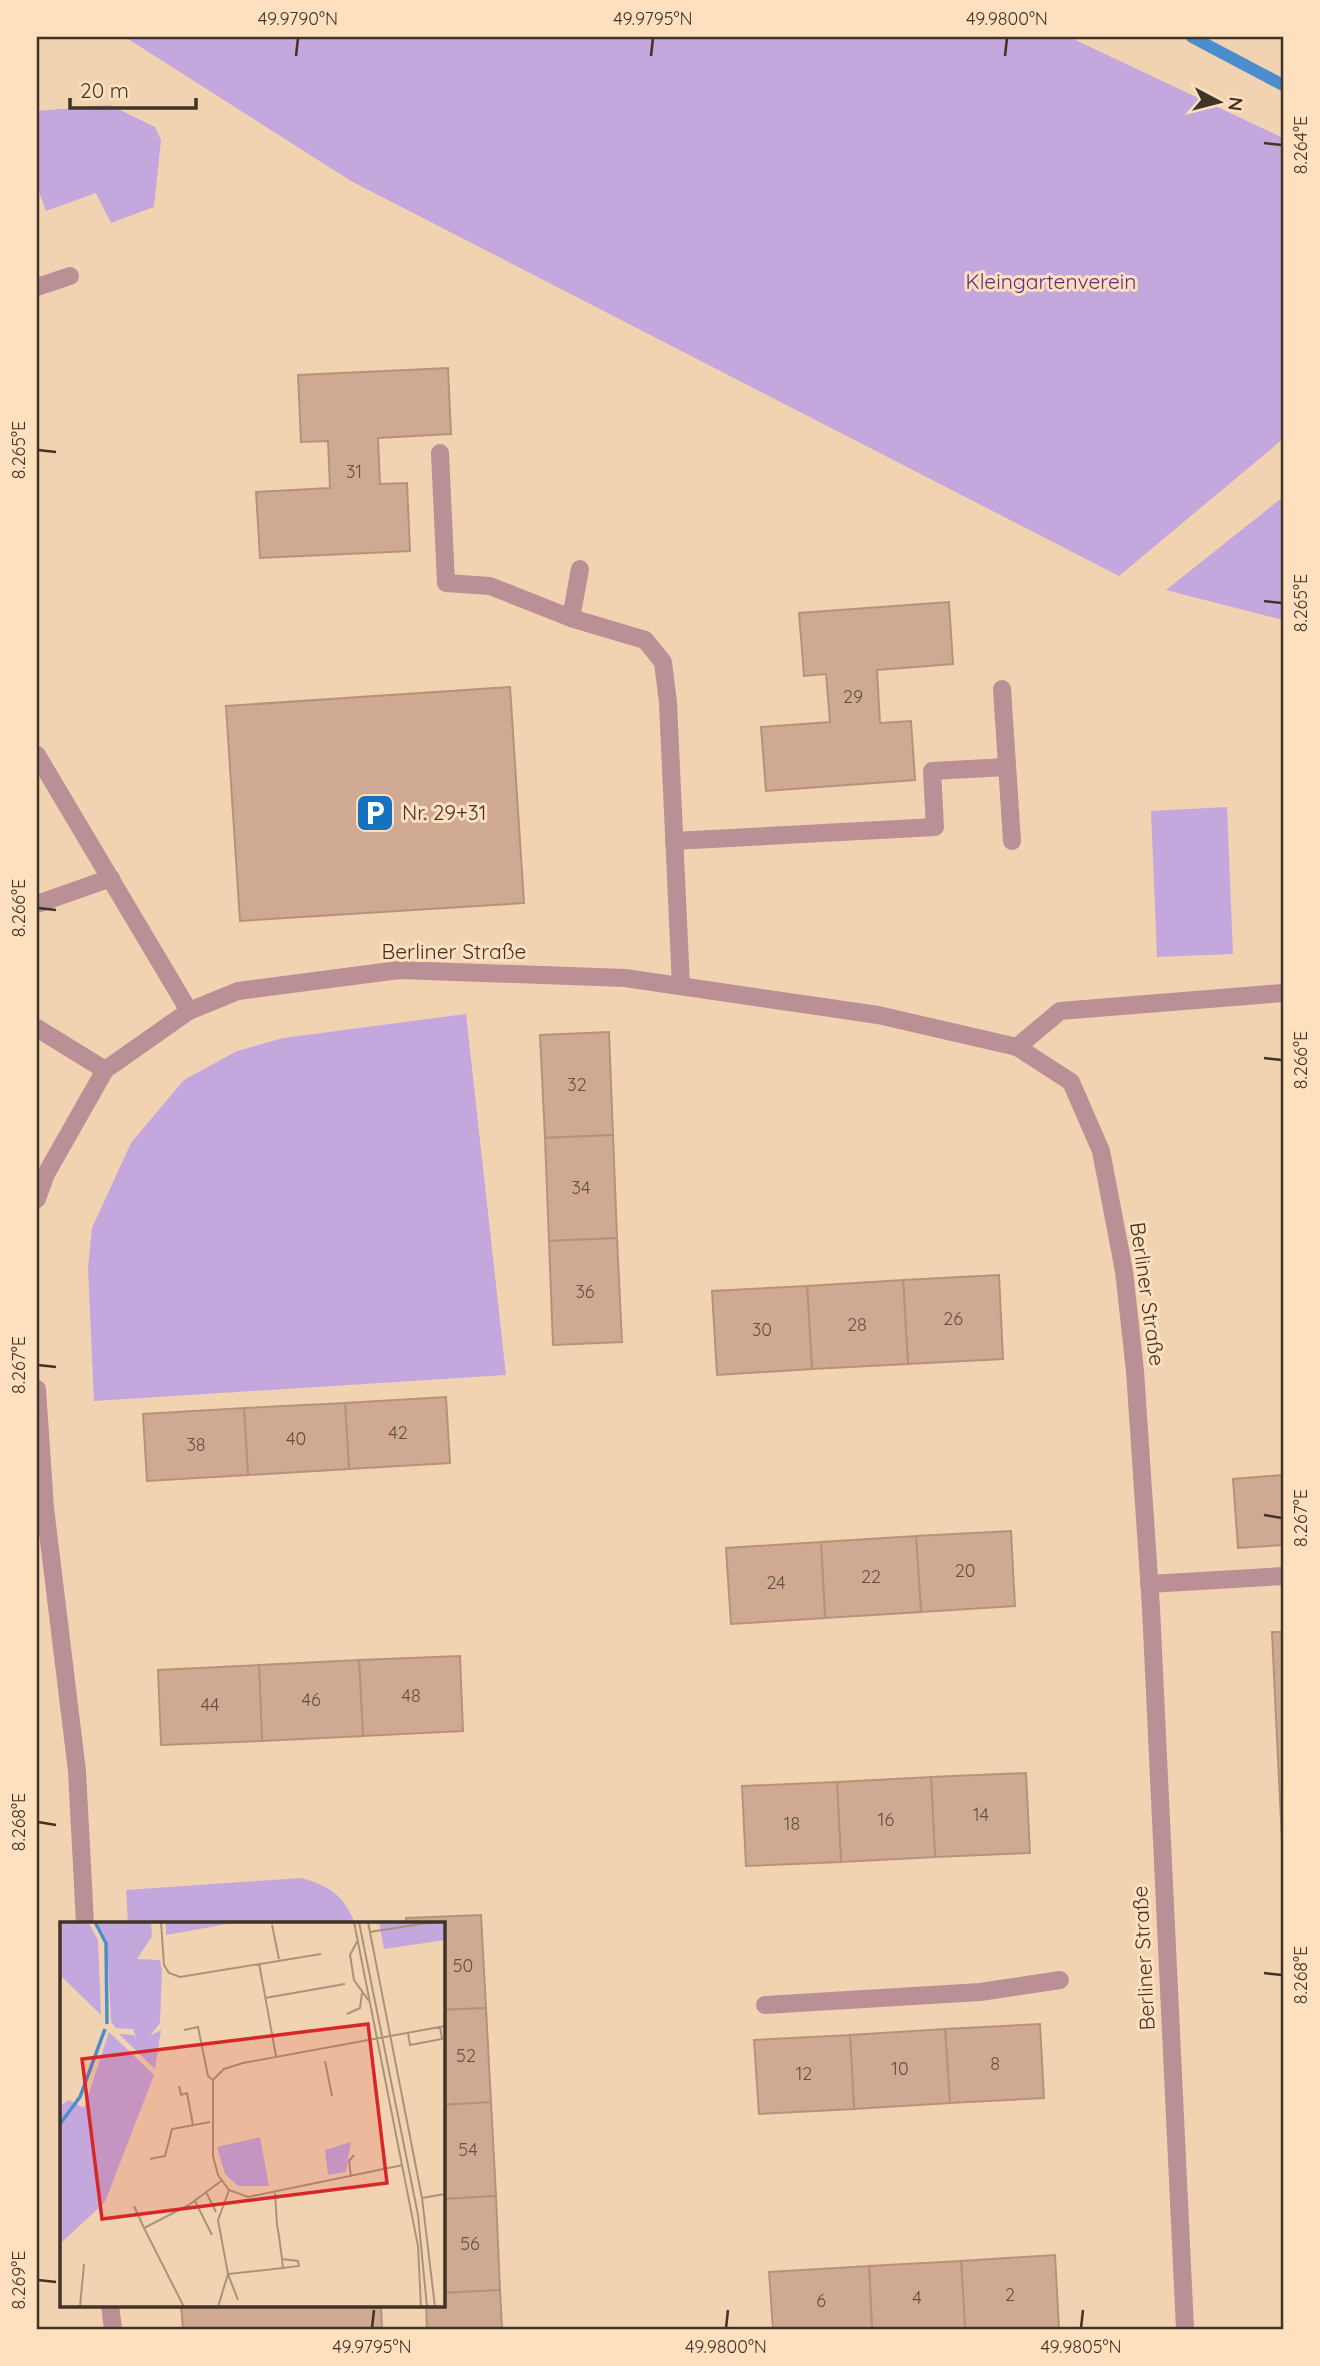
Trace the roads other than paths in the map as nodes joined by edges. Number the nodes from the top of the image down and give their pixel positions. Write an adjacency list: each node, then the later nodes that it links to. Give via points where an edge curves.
1 (70, 276): 2 (street)
2 (37, 287)
3 (440, 453): 5 (street, via 446,583 490,586)
4 (580, 569): 5 (street)
5 (571, 618): 10 (street, via 645,640 663,662)
6 (1002, 689): 8 (street)
7 (37, 755): 9 (street)
8 (1006, 767): 10 (street, via 932,771 935,827); 11 (street)
9 (43, 782): 12 (street)
10 (674, 841): 14 (street)
11 (1012, 841)
12 (111, 877): 13 (street); 16 (street)
13 (37, 904)
14 (681, 986): 16 (street, Berliner Straße, via 625,978 398,970 238,991); 18 (street, Berliner Straße, via 878,1015)
15 (1283, 993): 18 (street, via 1060,1010)
16 (189, 1011): 19 (street, Berliner Straße)
17 (37, 1028): 19 (street)
18 (1017, 1047): 24 (street, Berliner Straße, via 1071,1082 1101,1152 1126,1284)
19 (105, 1070): 20 (street, Berliner Straße, via 46,1174)
20 (37, 1199)
21 (37, 1389): 22 (street)
22 (38, 1440): 25 (street, via 77,1771)
23 (1283, 1576): 24 (street)
24 (1149, 1584): 30 (street, Berliner Straße)
25 (85, 1922)
26 (1060, 1980): 27 (street, via 980,1992)
27 (765, 2005)
28 (110, 2306): 29 (street)
29 (113, 2329)
30 (1185, 2329)

